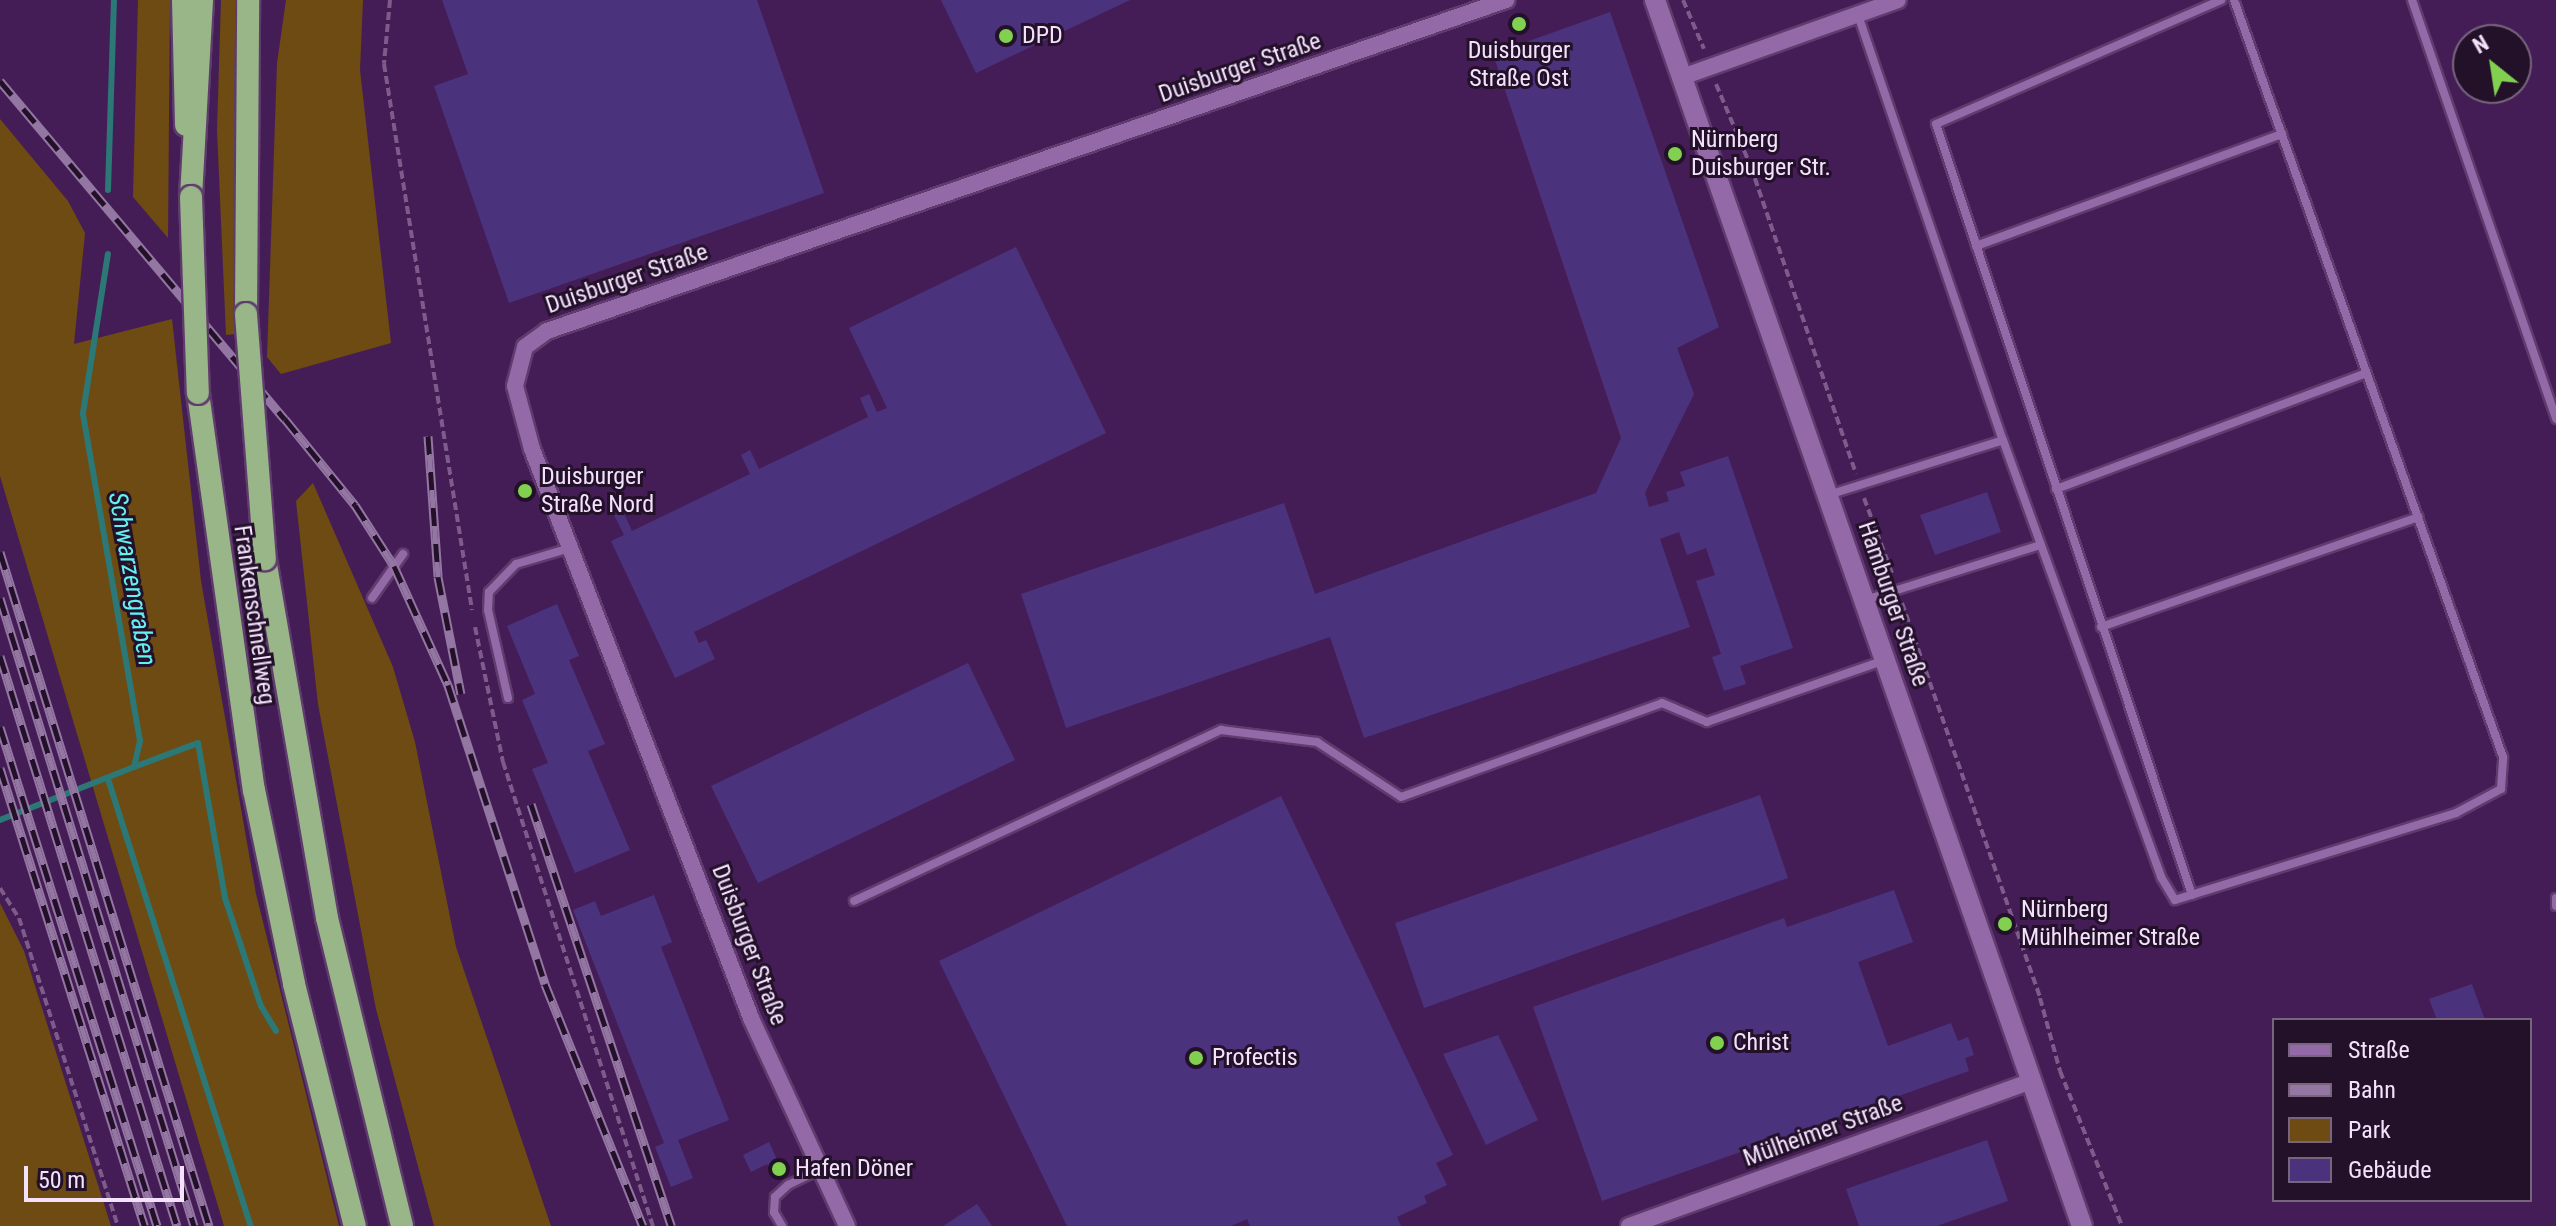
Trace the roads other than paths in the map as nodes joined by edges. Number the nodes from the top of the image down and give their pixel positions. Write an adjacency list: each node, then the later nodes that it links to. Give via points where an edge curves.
1 (183, 0): 13 (highway, via 183,96)
2 (202, 0): 13 (highway, Frankenschnellweg)
3 (1506, 0): 22 (street, Duisburger Straße, via 547,331 525,347 515,386 532,449)
4 (1655, 0): 11 (street, Hamburger Straße)
5 (1898, 0): 10 (street)
6 (2221, 0): 14 (lane, via 1936,124)
7 (2234, 0): 12 (lane)
8 (2412, 0): 16 (lane)
9 (249, 3): 36 (highway, Frankenschnellweg, bridge, via 246,314 265,559 327,918)
10 (1858, 14): 11 (street); 17 (lane)
11 (1682, 77): 19 (street, Hamburger Straße)
12 (2282, 134): 14 (lane); 15 (lane)
13 (191, 158): 35 (highway, Frankenschnellweg, bridge, via 203,444 254,790 294,984)
14 (1976, 246): 18 (lane)
15 (2366, 373): 18 (lane); 20 (lane)
16 (2556, 419)
17 (2003, 440): 19 (lane); 21 (lane)
18 (2056, 489): 26 (lane)
19 (1827, 495): 25 (street, Hamburger Straße)
20 (2418, 517): 26 (lane); 29 (lane, via 2503,757 2501,789 2456,813)
21 (2041, 545): 25 (lane); 29 (lane, via 2161,877 2175,900)
22 (570, 548): 28 (lane, via 516,564 489,592 488,610); 34 (street, Duisburger Straße, via 751,1018)
23 (403, 554): 24 (lane)
24 (372, 598)
25 (1864, 601): 27 (street, Hamburger Straße)
26 (2101, 627): 29 (lane)
27 (1885, 660): 31 (lane, via 1707,722 1662,703 1401,797 1317,742 1221,730); 33 (street, Hamburger Straße)
28 (508, 698)
29 (2192, 895)
30 (2556, 898): 32 (lane)
31 (854, 901)
32 (2556, 906)
33 (2032, 1081): 39 (street, Mülheimer Straße); 40 (street, Hamburger Straße)
34 (819, 1170): 37 (lane, via 775,1197 774,1212); 38 (street, Duisburger Straße)
35 (355, 1226)
36 (402, 1226)
37 (782, 1226)
38 (847, 1226)
39 (1629, 1226)
40 (2082, 1226)

